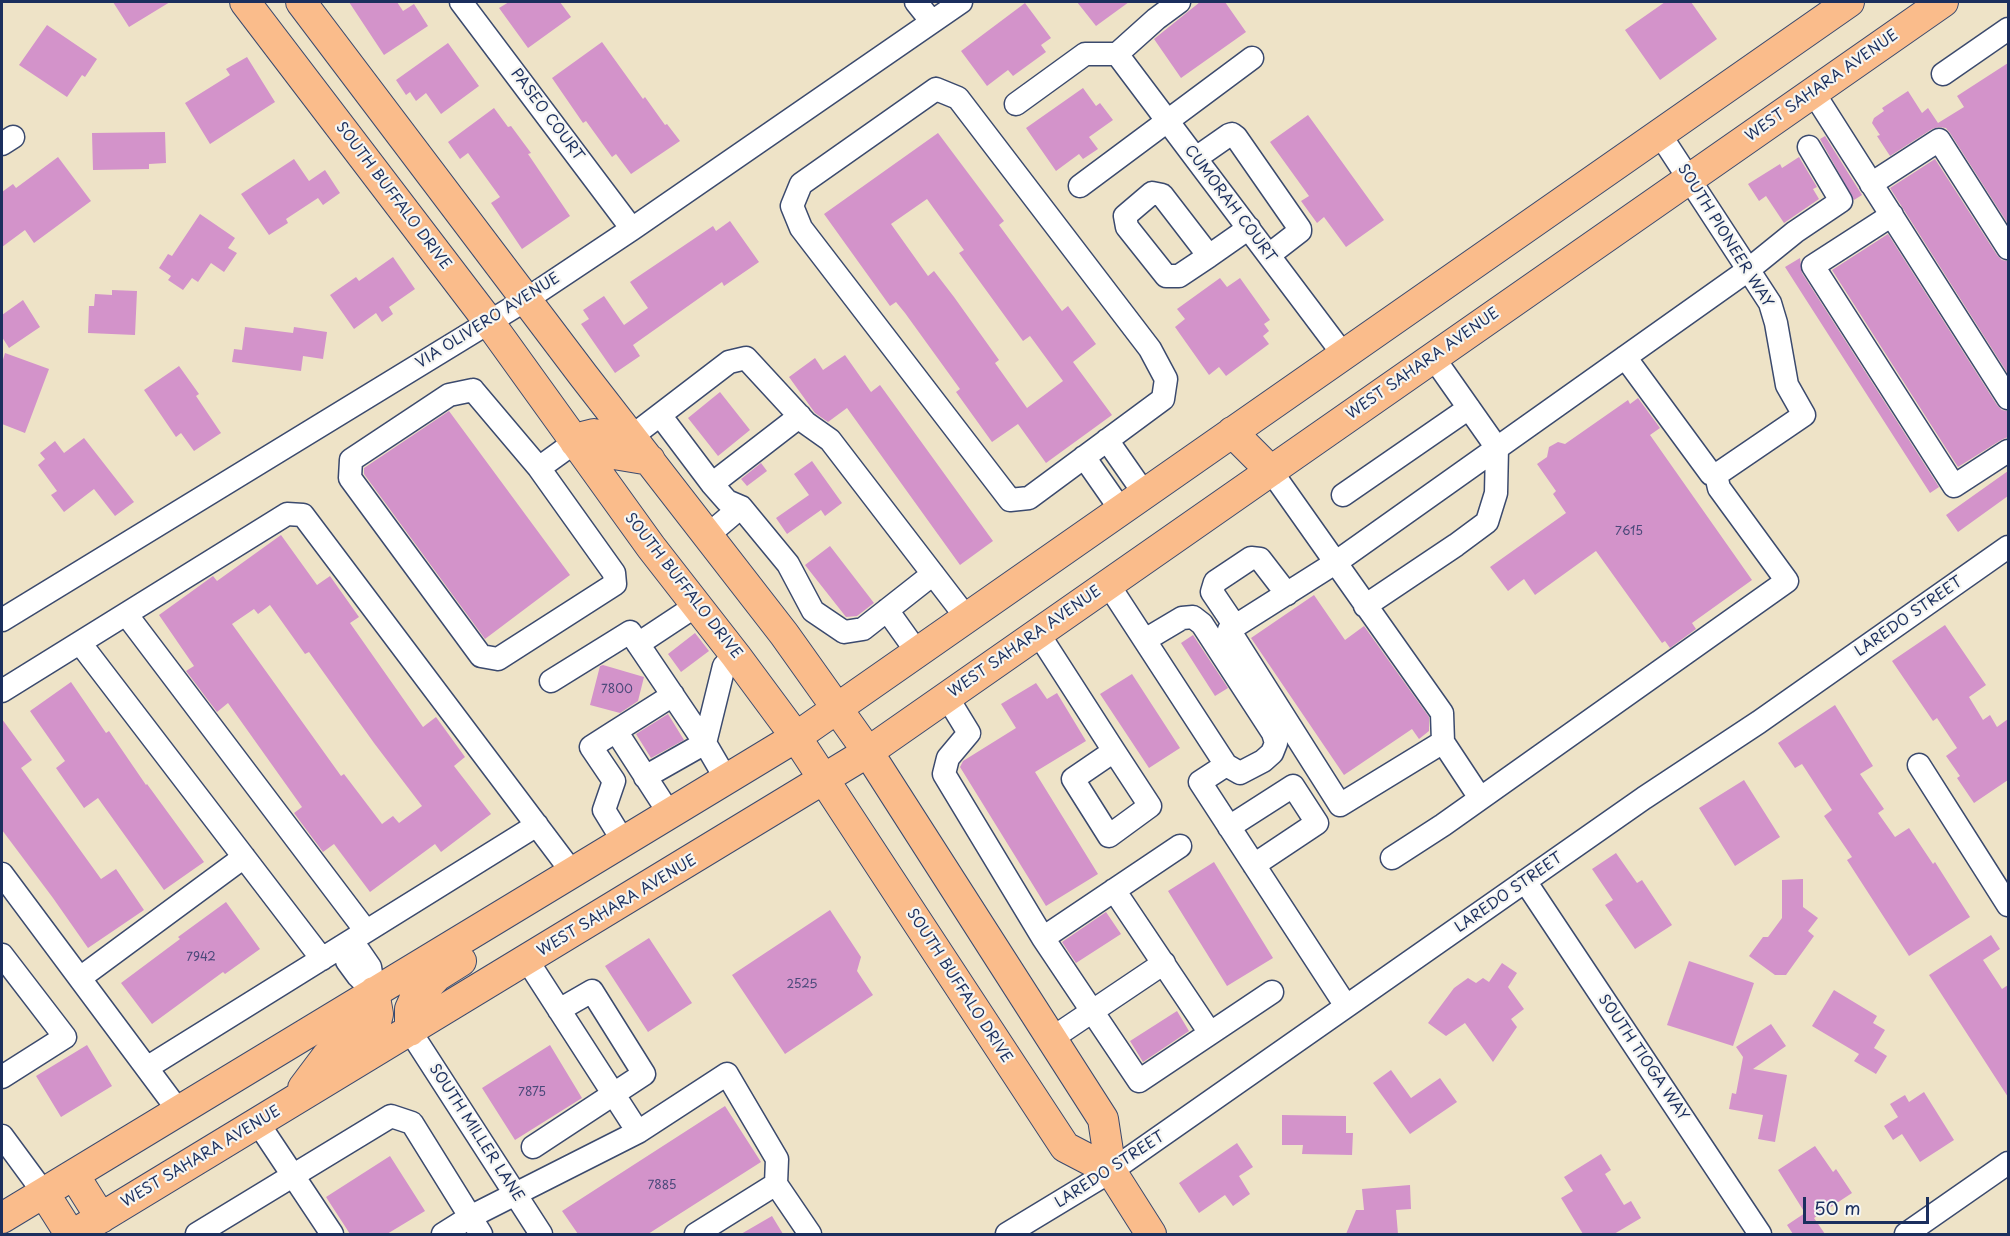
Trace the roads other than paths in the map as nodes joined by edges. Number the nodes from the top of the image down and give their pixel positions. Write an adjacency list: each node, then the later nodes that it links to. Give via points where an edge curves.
1 (245, 2): 31 (main road, SOUTH BUFFALO DRIVE)
2 (301, 2): 30 (main road)
3 (461, 2): 25 (street, PASEO COURT)
4 (916, 2): 9 (street)
5 (961, 2): 9 (street, VIA OLIVERO AVENUE)
6 (1179, 2): 11 (street)
7 (1849, 2): 17 (main road)
8 (1943, 2): 14 (main road, WEST SAHARA AVENUE)
9 (932, 22): 25 (street, VIA OLIVERO AVENUE)
10 (2008, 30): 13 (street)
11 (1117, 54): 15 (street, via 1085,54); 16 (street, CUMORAH COURT)
12 (1252, 58): 16 (street)
13 (1943, 74)
14 (1813, 92): 20 (main road, WEST SAHARA AVENUE); 21 (street)
15 (1016, 104)
16 (1167, 120): 19 (street, CUMORAH COURT); 22 (street)
17 (1659, 133): 20 (street, SOUTH PIONEER WAY); 32 (main road)
18 (1809, 147): 29 (street, via 1841,201)
19 (1196, 158): 24 (street, CUMORAH COURT); 27 (street, via 1232,134 1236,137 1300,229)
20 (1689, 178): 29 (street, SOUTH PIONEER WAY); 33 (main road, WEST SAHARA AVENUE)
21 (1871, 184): 23 (street); 26 (street, via 1939,140)
22 (1080, 186)
23 (1892, 215): 35 (street); 44 (street, via 1813,266 1954,486)
24 (1249, 228): 27 (street, CUMORAH COURT); 28 (street)
25 (632, 229): 30 (street, VIA OLIVERO AVENUE)
26 (2008, 248)
27 (1269, 255): 32 (street, CUMORAH COURT)
28 (1209, 256)
29 (1748, 270): 34 (street); 49 (street, SOUTH PIONEER WAY, via 1770,303 1787,385 1804,415)
30 (526, 299): 31 (street, VIA OLIVERO AVENUE); 40 (main road)
31 (489, 322): 42 (main road, SOUTH BUFFALO DRIVE); 66 (street, VIA OLIVERO AVENUE)
32 (1344, 354): 39 (main road)
33 (1433, 357): 36 (street); 48 (main road, WEST SAHARA AVENUE)
34 (1626, 357): 43 (street); 49 (street, via 1710,474)
35 (2008, 398)
36 (1469, 408): 43 (street); 51 (street)
37 (660, 416): 38 (street, via 729,362 746,358); 40 (street); 50 (street)
38 (800, 416): 50 (street); 57 (street, via 830,440)
39 (1232, 432): 48 (main road); 52 (main road)
40 (632, 437): 46 (main road)
41 (1107, 440): 45 (street); 45 (street, via 1163,399 1166,379 1150,349 958,98 936,89 801,184 792,206 801,228 1010,500 1029,498); 52 (street)
42 (575, 442): 46 (main road, via 594,434 614,454); 47 (street); 60 (main road, SOUTH BUFFALO DRIVE)
43 (1497, 448): 56 (street); 61 (street, via 1496,493 1487,522)
44 (2008, 451)
45 (1084, 458): 52 (street)
46 (650, 460): 54 (main road)
47 (539, 468): 47 (street, via 473,390 449,395 351,460 350,478 481,656 498,659 615,584 614,573)
48 (1271, 471): 56 (street); 58 (main road, WEST SAHARA AVENUE)
49 (1716, 475): 91 (street, via 1719,488 1787,581)
50 (712, 484): 53 (street, via 727,501)
51 (1343, 495)
52 (1133, 502): 65 (main road)
53 (741, 507): 54 (street); 63 (street, via 788,564)
54 (708, 535): 69 (main road)
55 (2008, 547): 102 (street, LAREDO STREET)
56 (1335, 563): 59 (street); 61 (street)
57 (933, 574): 62 (street); 65 (street)
58 (1108, 584): 68 (main road, WEST SAHARA AVENUE); 70 (street)
59 (1287, 594): 67 (street); 67 (street, via 1260,559 1251,558 1215,582 1212,592)
60 (697, 604): 72 (street); 74 (main road, SOUTH BUFFALO DRIVE)
61 (1365, 606): 82 (street, via 1442,713)
62 (887, 609): 63 (street, via 863,629 843,632); 73 (street)
63 (813, 611): 69 (street)
64 (126, 614): 71 (street); 93 (street, via 287,514 303,515); 106 (street)
65 (966, 617): 73 (main road)
66 (2, 620)
67 (1235, 626): 82 (street, via 1229,630 1340,805)
68 (1038, 633): 78 (main road, WEST SAHARA AVENUE); 84 (street)
69 (784, 634): 79 (main road)
70 (1145, 640): 86 (street); 86 (street, via 1182,618 1193,618 1202,624 1273,733 1276,743 1263,761 1240,773)
71 (80, 643): 76 (street); 97 (street)
72 (638, 644): 75 (street, via 630,632); 77 (street)
73 (917, 652): 79 (main road)
74 (736, 656): 81 (main road, SOUTH BUFFALO DRIVE); 83 (street, via 724,666)
75 (551, 681)
76 (2, 691)
77 (673, 695): 80 (street); 83 (street)
78 (947, 697): 85 (main road, WEST SAHARA AVENUE); 107 (street, via 969,733 948,758 944,774)
79 (838, 708): 81 (main road); 85 (main road)
80 (616, 731): 88 (street); 95 (street, via 591,747 614,781 604,810)
81 (796, 737): 89 (main road); 90 (main road, SOUTH BUFFALO DRIVE)
82 (1443, 742): 91 (street)
83 (705, 743): 88 (street); 89 (street)
84 (1114, 751)
85 (868, 752): 90 (main road, WEST SAHARA AVENUE); 121 (main road)
86 (1226, 765): 94 (street, via 1200,782)
87 (1919, 765): 104 (street)
88 (645, 777): 92 (street)
89 (726, 779): 92 (main road)
90 (825, 779): 111 (main road, WEST SAHARA AVENUE); 132 (main road, SOUTH BUFFALO DRIVE, via 1065,1147)
91 (1480, 798): 98 (street)
92 (669, 813): 95 (main road)
93 (537, 825): 100 (street); 106 (street)
94 (1229, 827): 99 (street); 99 (street, via 1293,786 1317,823)
95 (623, 841): 100 (main road)
96 (1180, 846): 103 (street)
97 (244, 857): 110 (street); 113 (street)
98 (1392, 858)
99 (1254, 865): 116 (street)
100 (572, 872): 105 (main road)
101 (2, 874): 113 (street)
102 (1525, 881): 116 (street, LAREDO STREET); 150 (street, SOUTH TIOGA WAY)
103 (1114, 890): 107 (street); 112 (street)
104 (2008, 905)
105 (489, 923): 114 (main road); 119 (main road, via 469,957 437,976 414,1000)
106 (366, 932): 108 (street)
107 (1043, 938): 118 (street)
108 (345, 945): 110 (street); 114 (street, via 359,951 370,967)
109 (2, 955): 123 (street, via 65,1037)
110 (322, 959): 122 (street)
111 (527, 960): 117 (street); 119 (main road, WEST SAHARA AVENUE)
112 (1164, 963): 118 (street); 120 (street)
113 (80, 978): 122 (street)
114 (375, 992): 125 (main road, via 376,1022 327,1056); 126 (main road)
115 (1272, 992): 120 (street)
116 (1346, 1006): 132 (street, LAREDO STREET)
117 (559, 1010): 124 (street); 124 (street, via 592,991 644,1074)
118 (1093, 1011): 120 (street, via 1139,1081); 121 (street)
119 (410, 1031): 125 (main road, WEST SAHARA AVENUE); 137 (street, SOUTH MILLER LANE)
120 (1210, 1033)
121 (1051, 1039): 132 (main road, via 1103,1119)
122 (148, 1067): 126 (street)
123 (2, 1077)
124 (613, 1094): 128 (street); 130 (street)
125 (294, 1100): 127 (main road, WEST SAHARA AVENUE)
126 (178, 1110): 133 (main road)
127 (258, 1123): 134 (street); 139 (main road, WEST SAHARA AVENUE)
128 (638, 1132): 135 (street, via 727,1074 777,1160); 137 (street)
129 (2, 1136): 136 (street)
130 (533, 1147)
131 (2008, 1163): 151 (street)
132 (1111, 1171): 148 (street, LAREDO STREET); 149 (main road)
133 (74, 1175): 136 (main road); 139 (main road)
134 (294, 1177): 140 (street, via 391,1116 412,1123); 142 (street); 143 (street)
135 (776, 1184): 146 (street); 147 (street)
136 (44, 1193): 138 (main road); 141 (main road)
137 (516, 1195): 140 (street); 145 (street, SOUTH MILLER LANE)
138 (2, 1218)
139 (106, 1226): 141 (main road, WEST SAHARA AVENUE)
140 (475, 1226): 144 (street)
141 (72, 1234)
142 (197, 1234)
143 (332, 1234)
144 (443, 1234)
145 (541, 1234)
146 (696, 1234)
147 (810, 1234)
148 (1007, 1234)
149 (1151, 1234)
150 (1760, 1234)
151 (1906, 1234)

